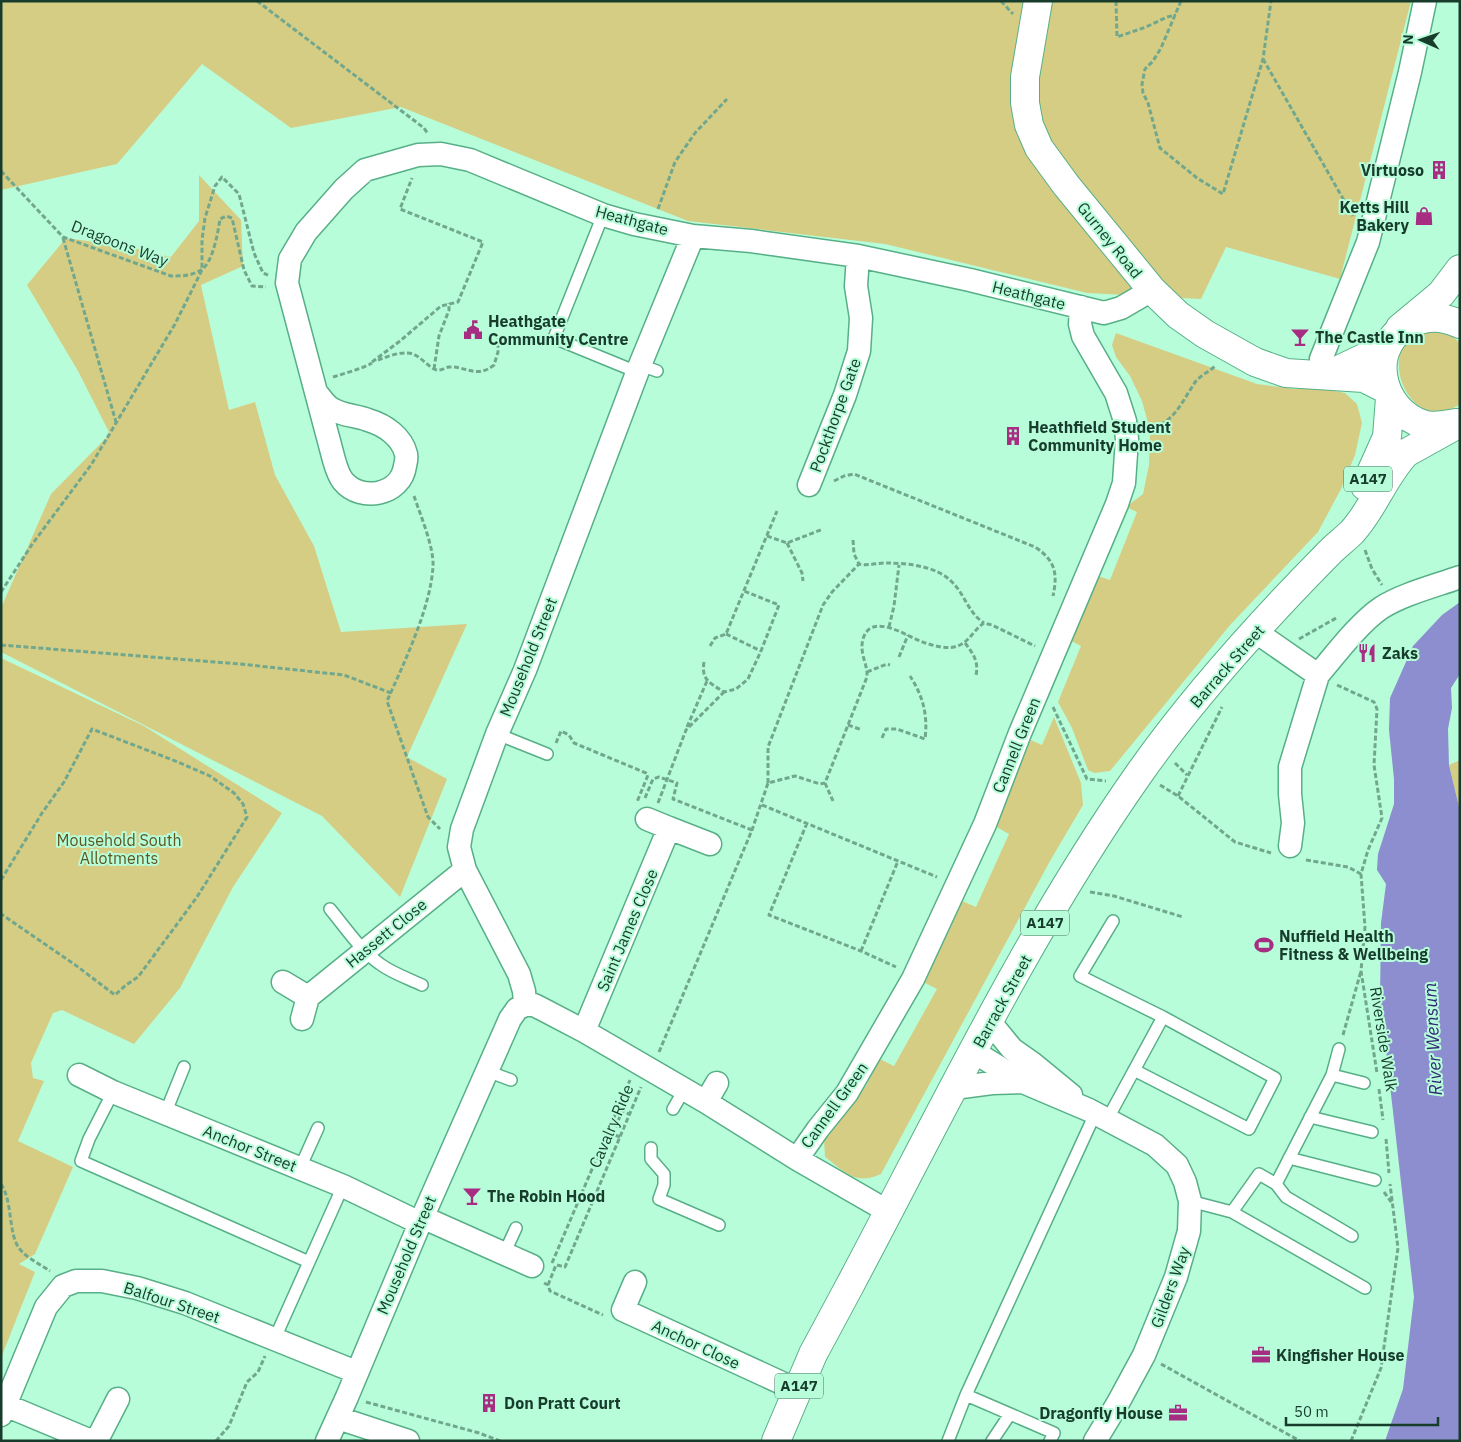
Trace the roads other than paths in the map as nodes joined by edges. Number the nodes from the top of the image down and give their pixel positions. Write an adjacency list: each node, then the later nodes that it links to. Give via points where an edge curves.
1 (1038, 1): 7 (main road, Gurney Road, via 1025,77 1029,125 1039,148 1066,185)
2 (1425, 1): 11 (street, via 1349,312)
3 (603, 214): 4 (street, Heathgate); 12 (lane, via 554,338); 13 (street, Heathgate, via 470,160 431,154 365,170 306,232 290,259 287,283)
4 (693, 236): 5 (street, Heathgate); 12 (street, Mousehold Street)
5 (858, 256): 8 (street, Heathgate); 16 (street, Pockthorpe Gate, via 859,351 845,396)
6 (1460, 269): 10 (main road, via 1441,294)
7 (1152, 290): 8 (street, Heathgate, via 1113,312); 11 (main road, Gurney Road, via 1205,334 1255,362 1286,373)
8 (1081, 307): 57 (street, Cannell Green, via 1083,336 1116,393 1125,425 1124,483 1117,504 985,824 914,976 847,1093)
9 (1460, 324): 10 (main road, via 1447,318 1421,319)
10 (1394, 337): 11 (main road, Gurney Road); 14 (main road, A147, via 1382,368)
11 (1325, 367): 14 (main road, Gurney Road, via 1364,378)
12 (645, 370): 21 (street, Mousehold Street)
13 (315, 387): 13 (street, Heathgate, via 328,406 343,414 369,420 400,439 406,456 404,472 397,484 384,492 370,495 354,490 342,481)
14 (1387, 393): 15 (main road, A147, via 1410,419 1427,425); 17 (main road, Barrack Street / A147, via 1388,437 1351,515)
15 (1460, 423): 17 (main road, Barrack Street / A147, via 1406,452 1353,531)
16 (809, 485)
17 (1327, 555): 19 (main road, Barrack Street / A147)
18 (1460, 577): 20 (street, via 1380,609 1350,637)
19 (1256, 632): 20 (street); 35 (main road, Barrack Street / A147, via 1221,670 1140,772 1072,875)
20 (1318, 675): 24 (street, via 1290,768)
21 (497, 734): 22 (lane); 25 (street, Mousehold Street, via 462,829 459,847)
22 (547, 754)
23 (710, 844): 36 (street, Saint James Close, via 649,816)
24 (1291, 853)
25 (465, 870): 28 (street, Hassett Close); 32 (street, Mousehold Street, via 519,974)
26 (330, 909): 28 (lane)
27 (1113, 921): 33 (lane, via 1080,976)
28 (364, 950): 30 (lane, via 378,963); 31 (street, Hassett Close)
29 (283, 982): 31 (street)
30 (422, 985)
31 (308, 997): 34 (street)
32 (525, 1005): 36 (street, via 534,1005); 41 (street, Mousehold Street, via 510,1020)
33 (1163, 1017): 40 (lane); 40 (lane, via 1276,1078 1257,1116 1249,1129)
34 (302, 1019)
35 (990, 1022): 38 (main road, Barrack Street / A147); 52 (street, Gilders Way, via 1012,1049)
36 (584, 1031): 50 (street, via 644,1067 678,1100)
37 (1339, 1049): 43 (lane)
38 (974, 1052): 45 (street, Gilders Way); 48 (main road, Barrack Street / A147)
39 (184, 1067): 51 (lane)
40 (1134, 1070): 52 (lane)
41 (487, 1071): 44 (lane); 66 (street, Mousehold Street)
42 (79, 1075): 49 (street, Anchor Street)
43 (1332, 1075): 47 (lane); 53 (lane)
44 (511, 1080)
45 (1023, 1082): 48 (street, Gilders Way); 52 (street, Gilders Way)
46 (718, 1083): 50 (street)
47 (1364, 1083)
48 (954, 1088): 64 (main road, Barrack Street / A147)
49 (113, 1092): 51 (street, Anchor Street); 71 (lane, via 81,1161)
50 (706, 1102): 57 (street)
51 (165, 1114): 59 (street, Anchor Street)
52 (1097, 1115): 63 (street, Gilders Way, via 1155,1145 1177,1165); 78 (lane)
53 (1310, 1117): 55 (lane); 58 (lane)
54 (318, 1128): 59 (lane)
55 (1372, 1132)
56 (651, 1148): 67 (lane, via 651,1158 664,1174 659,1199)
57 (797, 1158): 64 (street)
58 (1289, 1158): 60 (lane); 61 (lane)
59 (300, 1168): 62 (street, Anchor Street)
60 (1375, 1180)
61 (1276, 1184): 65 (lane, via 1259,1174); 69 (lane, via 1286,1197)
62 (344, 1186): 66 (street, Anchor Street); 71 (lane)
63 (1190, 1202): 65 (lane); 90 (street, Gilders Way, via 1189,1232 1176,1277 1144,1355)
64 (889, 1212): 77 (main road, Barrack Street / A147, via 824,1331)
65 (1232, 1212): 74 (lane)
66 (421, 1220): 70 (street, Anchor Street); 76 (street, Mousehold Street)
67 (719, 1225)
68 (516, 1228): 70 (lane)
69 (1352, 1236)
70 (504, 1254): 72 (street, Anchor Street)
71 (309, 1262): 75 (lane)
72 (542, 1265)
73 (635, 1282): 77 (street, Anchor Close, via 623,1310)
74 (1364, 1288)
75 (275, 1338): 76 (street, Balfour Street); 80 (street, Balfour Street, via 137,1288 102,1281 76,1282 63,1286 46,1307)
76 (356, 1372): 82 (street, Mousehold Street)
77 (797, 1390): 86 (main road, Barrack Street / A147)
78 (966, 1395): 81 (lane); 87 (lane)
79 (118, 1399): 83 (street, via 100,1434)
80 (3, 1410): 83 (street)
81 (1010, 1414): 88 (lane); 89 (lane, via 1054,1433)
82 (338, 1418): 84 (street, Mousehold Street); 85 (street)
83 (92, 1441)
84 (327, 1441)
85 (408, 1441)
86 (776, 1441)
87 (948, 1441)
88 (992, 1441)
89 (1050, 1441)
90 (1095, 1441)

